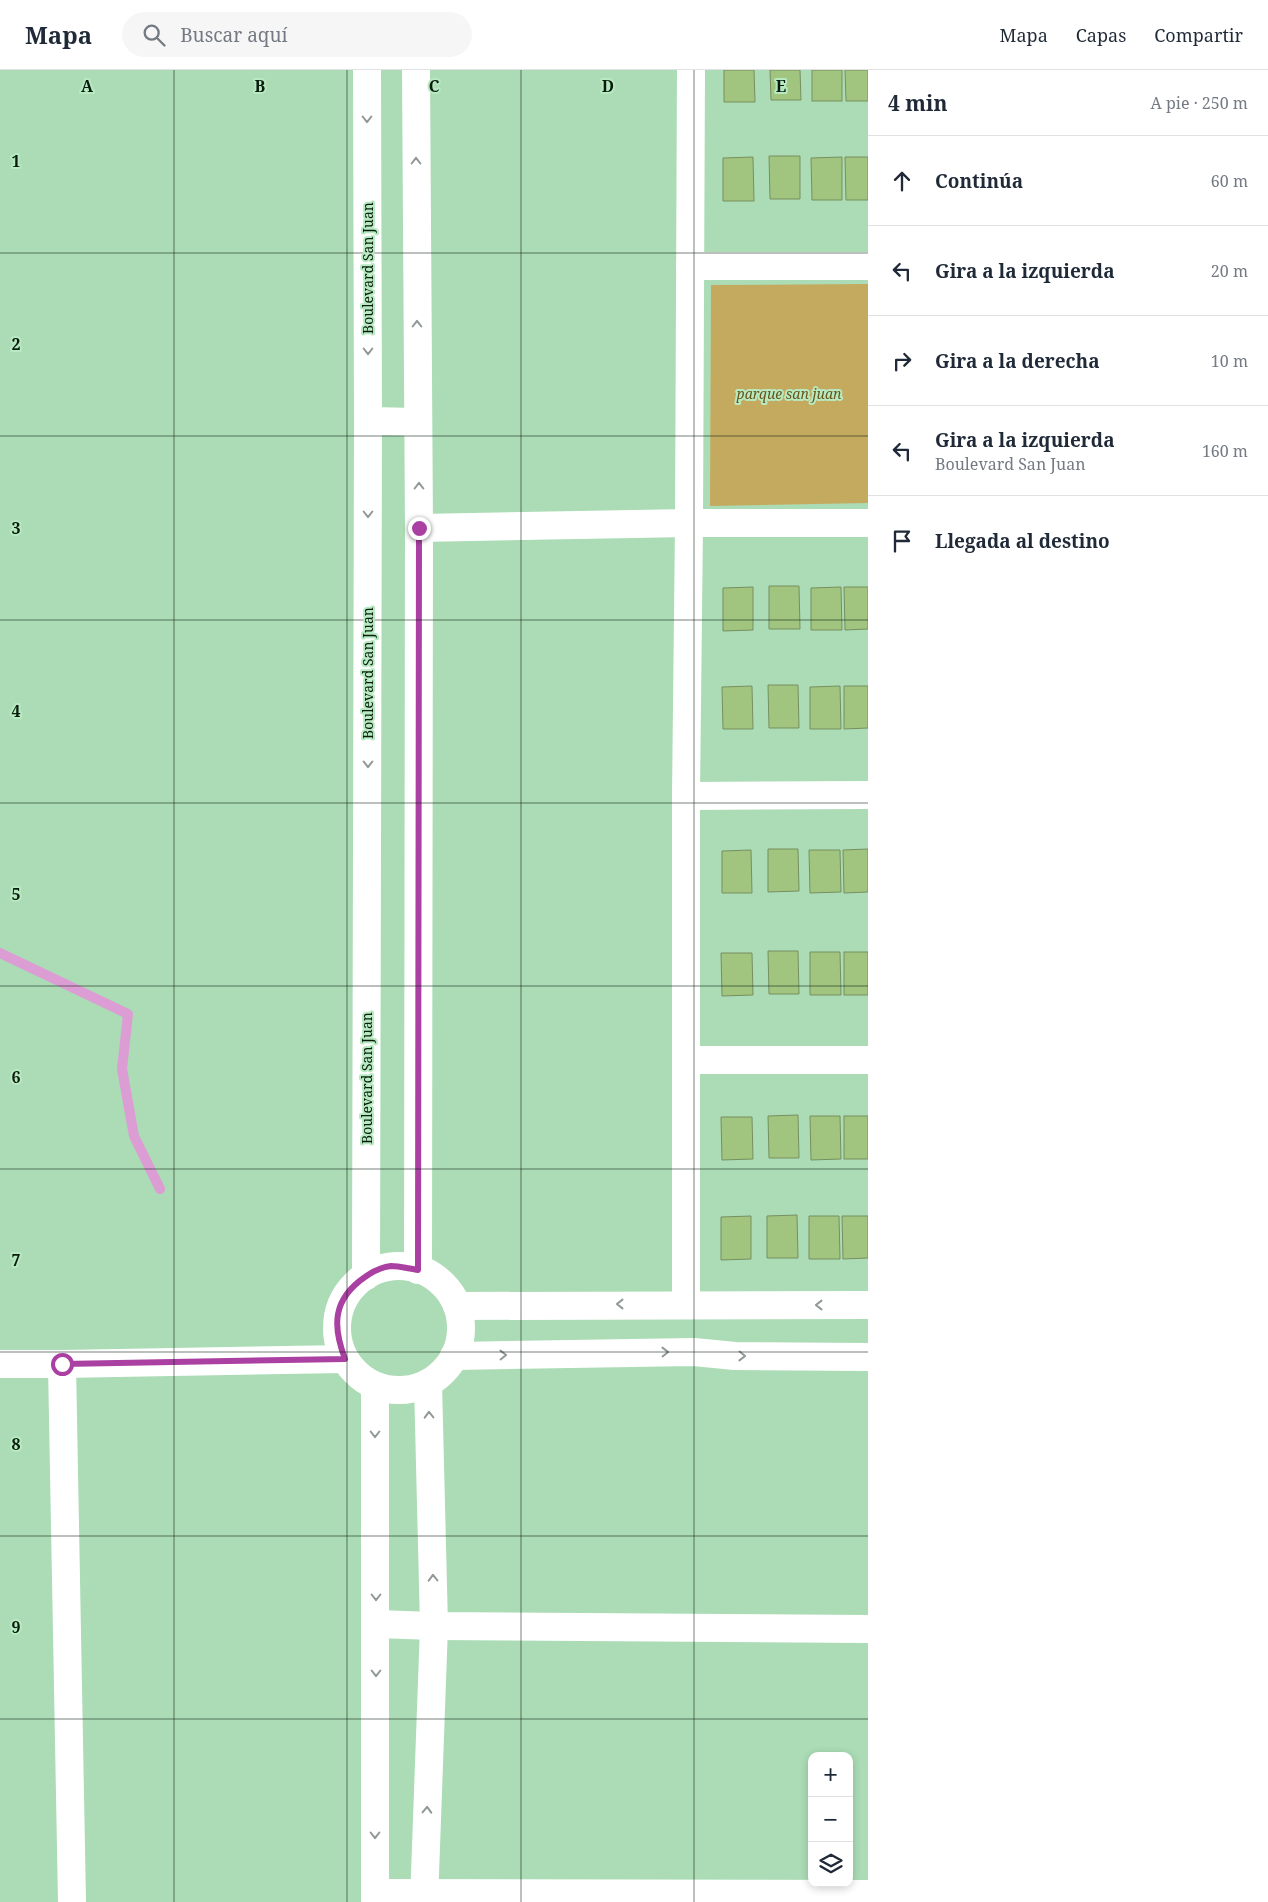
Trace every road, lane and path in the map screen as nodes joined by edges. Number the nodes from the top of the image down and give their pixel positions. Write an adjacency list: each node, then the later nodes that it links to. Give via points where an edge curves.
1 (367, 70): 6 (street, Boulevard San Juan, one-way to 6)
2 (416, 70): 7 (street, one-way to 2)
3 (691, 70): 4 (street)
4 (690, 266): 5 (street); 8 (street)
5 (868, 266)
6 (368, 421): 7 (street); 16 (street, Boulevard San Juan, one-way to 16)
7 (418, 422): 10 (street, one-way to 7)
8 (689, 523): 9 (street); 10 (street); 12 (street)
9 (868, 524)
10 (419, 528): 15 (street)
11 (868, 795): 12 (street)
12 (686, 796): 13 (street)
13 (687, 1060): 14 (street); 17 (street)
14 (868, 1060)
15 (418, 1270): 16 (street, via 391,1266); 19 (street, via 431,1274 447,1288)
16 (366, 1276): 22 (street, via 354,1284 342,1301 337,1320 338,1340)
17 (686, 1304): 18 (street, one-way to 17); 19 (street, one-way to 19)
18 (868, 1305)
19 (458, 1306): 20 (street, via 462,1326)
20 (454, 1356): 21 (street, one-way to 21, via 694,1352 735,1356); 25 (street, via 450,1365)
21 (868, 1357)
22 (345, 1359): 24 (street); 26 (street, via 358,1375)
23 (0, 1364): 24 (street)
24 (62, 1364): 33 (street)
25 (428, 1382): 26 (street, via 416,1388 395,1390); 28 (street, one-way to 25)
26 (375, 1386): 27 (street, one-way to 27)
27 (376, 1624): 28 (street); 31 (street, one-way to 31)
28 (434, 1626): 29 (street); 32 (street, one-way to 28)
29 (868, 1629)
30 (868, 1894): 32 (street)
31 (375, 1898): 32 (street)
32 (424, 1898)
33 (72, 1902)

